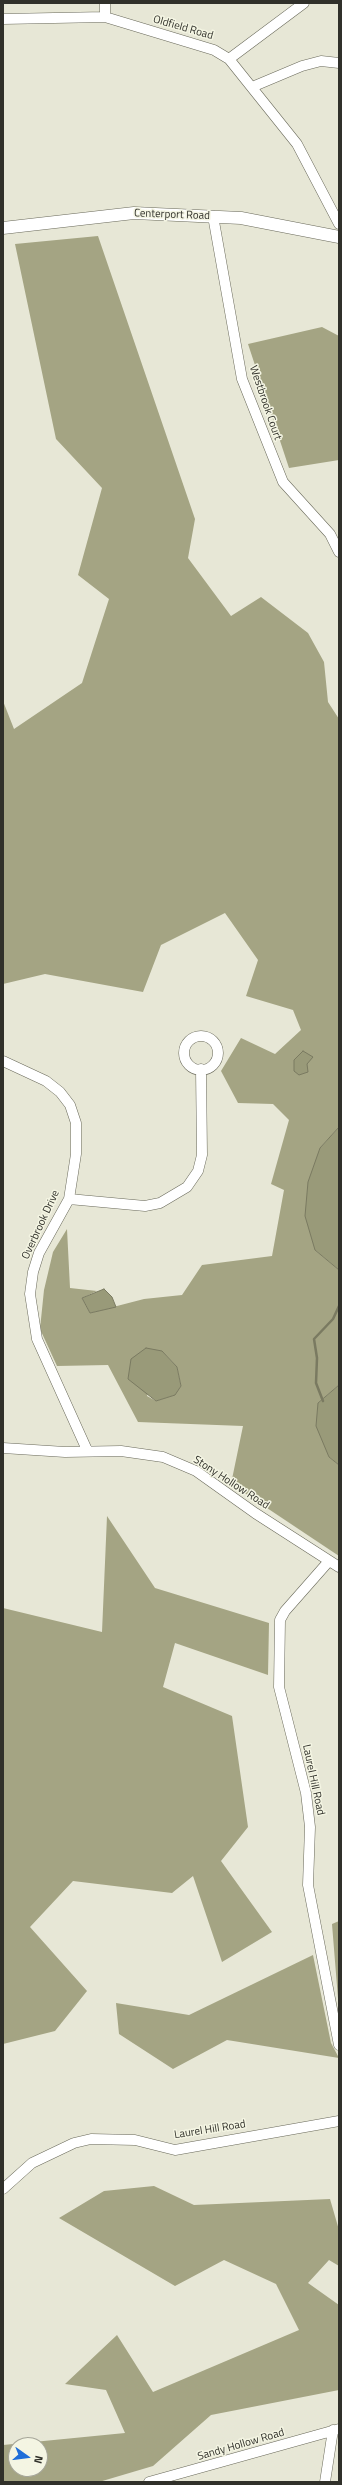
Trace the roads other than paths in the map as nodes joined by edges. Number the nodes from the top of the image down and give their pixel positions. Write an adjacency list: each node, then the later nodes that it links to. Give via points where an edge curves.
1 (105, 3): 3 (street)
2 (304, 3): 5 (street)
3 (105, 17): 4 (street, Oldfield Road); 5 (street, Oldfield Road, via 214,50)
4 (3, 19)
5 (229, 59): 7 (street, Oldfield Road)
6 (339, 63): 7 (street, via 321,61 302,66)
7 (252, 87): 9 (street, Oldfield Road, via 297,144)
8 (213, 216): 10 (main road, Centerport Road, via 134,213); 11 (main road, Centerport Road, via 241,218); 12 (street, Westbrook Court, via 242,379 282,482 330,534)
9 (339, 224)
10 (3, 228)
11 (339, 238)
12 (339, 552)
13 (3, 1061): 15 (street, Overbrook Drive, via 46,1081 60,1092 70,1105 76,1123 76,1154)
14 (201, 1069): 15 (street, via 202,1155 198,1171 187,1187 160,1203 145,1206)
15 (69, 1199): 17 (street, Overbrook Drive, via 39,1253 30,1294 37,1339)
16 (3, 1448): 17 (street, Stony Hollow Road, via 65,1452)
17 (87, 1450): 18 (street, Stony Hollow Road, via 157,1455 196,1471)
18 (329, 1561): 19 (street, Stony Hollow Road); 20 (street, Laurel Hill Road, via 289,1606 280,1620 279,1687 306,1793 310,1827 308,1885)
19 (339, 1567)
20 (339, 2045)
21 (339, 2121): 22 (street, Laurel Hill Road, via 175,2150 135,2140 91,2139 74,2143 32,2163)
22 (3, 2189)
23 (336, 2429): 24 (street, Sandy Hollow Road); 25 (street)
24 (149, 2482)
25 (325, 2482)

